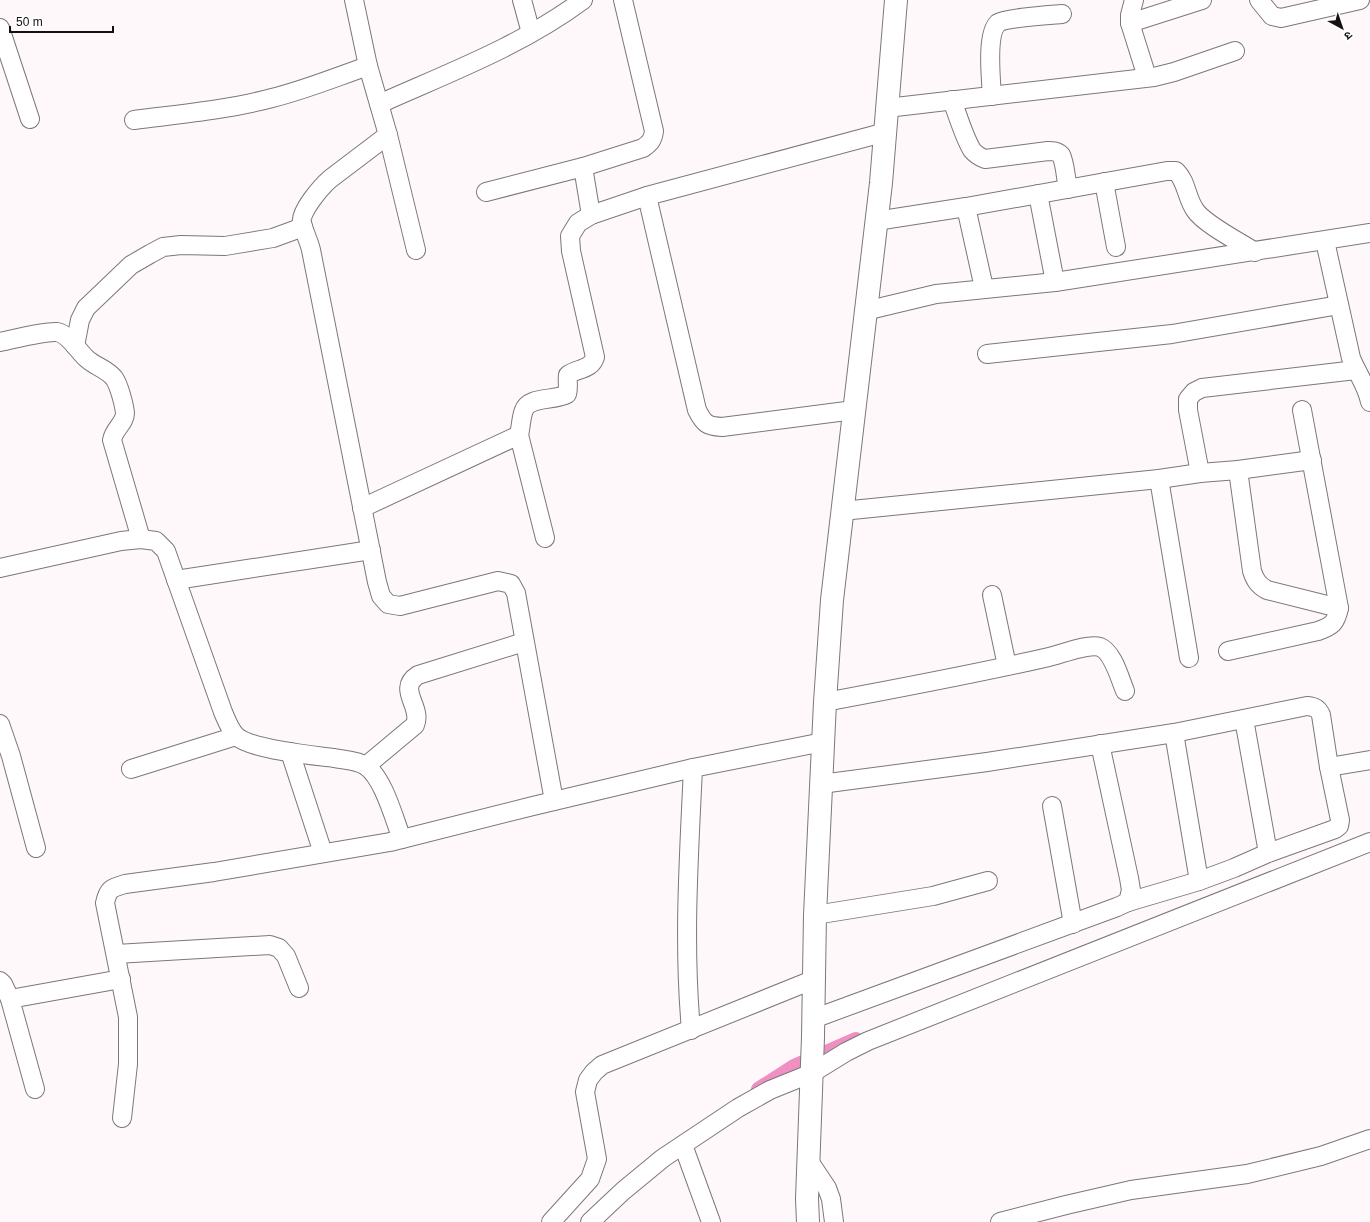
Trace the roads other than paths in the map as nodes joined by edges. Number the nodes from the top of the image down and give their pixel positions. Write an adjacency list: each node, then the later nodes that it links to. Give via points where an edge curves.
1 (354, 0): 15 (street)
2 (522, 0): 13 (street)
3 (583, 0): 13 (street)
4 (623, 0): 25 (street, via 654,137 643,148)
5 (896, 0): 20 (main road)
6 (1134, 0): 11 (street)
7 (1202, 0): 11 (street)
8 (1259, 0): 9 (street, via 1272,16 1281,18)
9 (1360, 0)
10 (1062, 14): 17 (street, via 999,22 990,39)
11 (1130, 23): 16 (street)
12 (0, 28): 21 (street)
13 (531, 33): 19 (street)
14 (1235, 52): 16 (street, via 1174,72)
15 (368, 66): 19 (street); 22 (street, via 258,102)
16 (1146, 78): 17 (street)
17 (992, 96): 18 (street)
18 (952, 100): 20 (street); 27 (street, via 968,142 979,157 985,159 1056,152 1063,160)
19 (379, 104): 24 (street)
20 (887, 108): 23 (main road)
21 (30, 119)
22 (134, 120)
23 (886, 132): 30 (street); 33 (main road)
24 (388, 135): 34 (street, via 322,186 302,218); 38 (street)
25 (583, 167): 28 (street); 32 (street)
26 (1104, 182): 27 (street); 37 (street); 39 (street, via 1176,171 1182,177 1190,202 1203,220)
27 (1068, 189): 29 (street)
28 (486, 192)
29 (1038, 194): 31 (street); 40 (street)
30 (646, 196): 32 (street); 49 (street, via 695,403 702,421 711,426 722,427)
31 (966, 207): 33 (street); 41 (street)
32 (591, 215): 51 (street, via 578,223 570,236 571,251 596,357 590,366 568,375 567,394 532,401 527,405)
33 (876, 221): 43 (main road)
34 (303, 227): 45 (street, via 273,238 225,246 163,247 131,265 86,308 80,320); 56 (street, via 309,242)
35 (1370, 234): 36 (street)
36 (1325, 241): 39 (street); 42 (street)
37 (1116, 247)
38 (416, 250)
39 (1256, 252): 40 (street)
40 (1055, 282): 41 (street)
41 (984, 288): 43 (street, via 936,294)
42 (1339, 305): 46 (street, via 1172,334); 47 (street, via 1351,358)
43 (865, 311): 49 (main road)
44 (0, 342): 45 (street, via 59,332)
45 (75, 346): 59 (street, via 87,359 108,372 119,388 125,413 124,420 113,434 112,440)
46 (987, 354)
47 (1362, 374): 48 (street); 54 (street, via 1202,388 1194,392 1188,399 1188,410)
48 (1370, 402)
49 (854, 410): 57 (main road)
50 (1302, 410): 52 (street)
51 (519, 435): 56 (street); 58 (street)
52 (1312, 460): 53 (street); 64 (street)
53 (1238, 470): 54 (street); 64 (street, via 1254,578 1267,590)
54 (1200, 473): 55 (street)
55 (1159, 479): 57 (street); 67 (street)
56 (362, 508): 60 (street)
57 (842, 510): 70 (main road, via 832,600)
58 (545, 538)
59 (141, 539): 61 (street, via 120,541); 62 (street, via 156,541 166,550)
60 (370, 550): 62 (street); 65 (street, via 381,596 388,604 400,606 498,581 511,584 516,593)
61 (0, 568)
62 (176, 580): 74 (street, via 223,712)
63 (992, 595): 68 (street)
64 (1339, 608): 66 (street, via 1337,618 1330,626 1318,631)
65 (524, 642): 79 (street, via 413,678 408,688 417,716 415,726); 84 (street)
66 (1228, 651)
67 (1189, 658)
68 (1007, 666): 69 (street, via 1088,646 1100,647 1108,654); 70 (street)
69 (1125, 691)
70 (825, 702): 75 (main road)
71 (1244, 719): 73 (street); 80 (street, via 1307,706 1314,707 1321,715); 90 (street)
72 (0, 724): 88 (street)
73 (1174, 733): 76 (street); 91 (street)
74 (236, 736): 77 (street, via 270,749); 82 (street)
75 (823, 742): 81 (street); 83 (main road)
76 (1100, 744): 83 (street); 93 (street, via 1129,878 1131,890)
77 (290, 752): 79 (street, via 351,761); 89 (street)
78 (1370, 760): 80 (street)
79 (366, 766): 86 (street, via 379,779)
80 (1329, 767): 90 (street, via 1339,826)
81 (693, 768): 84 (street); 103 (street, via 687,962)
82 (132, 769)
83 (821, 784): 94 (main road)
84 (554, 801): 86 (street)
85 (1052, 806): 95 (street)
86 (402, 839): 89 (street)
87 (1370, 842): 104 (street, via 868,1041)
88 (36, 848)
89 (323, 853): 96 (street, via 115,887 107,893 105,903)
90 (1268, 853): 91 (street)
91 (1200, 881): 93 (street)
92 (988, 882): 94 (street, via 933,896)
93 (1128, 902): 95 (street)
94 (815, 916): 98 (main road)
95 (1073, 924): 102 (street)
96 (116, 954): 97 (street); 100 (street, via 270,944 279,948 286,956)
97 (121, 979): 101 (street); 106 (street, via 129,1040)
98 (814, 979): 102 (main road); 103 (street)
99 (0, 981): 101 (street)
100 (299, 988)
101 (10, 999): 105 (street)
102 (813, 1028): 104 (main road)
103 (691, 1030): 110 (street, via 602,1065 588,1080 585,1092 596,1159 595,1168 590,1179)
104 (812, 1069): 108 (street, via 753,1099); 109 (main road)
105 (35, 1089)
106 (122, 1118)
107 (1370, 1139): 115 (street, via 1321,1156 1261,1171 1131,1190)
108 (683, 1145): 111 (street, via 643,1174); 112 (street)
109 (809, 1161): 113 (main road); 114 (street, via 831,1199)
110 (551, 1222)
111 (590, 1222)
112 (711, 1222)
113 (808, 1222)
114 (834, 1222)
115 (1000, 1222)

